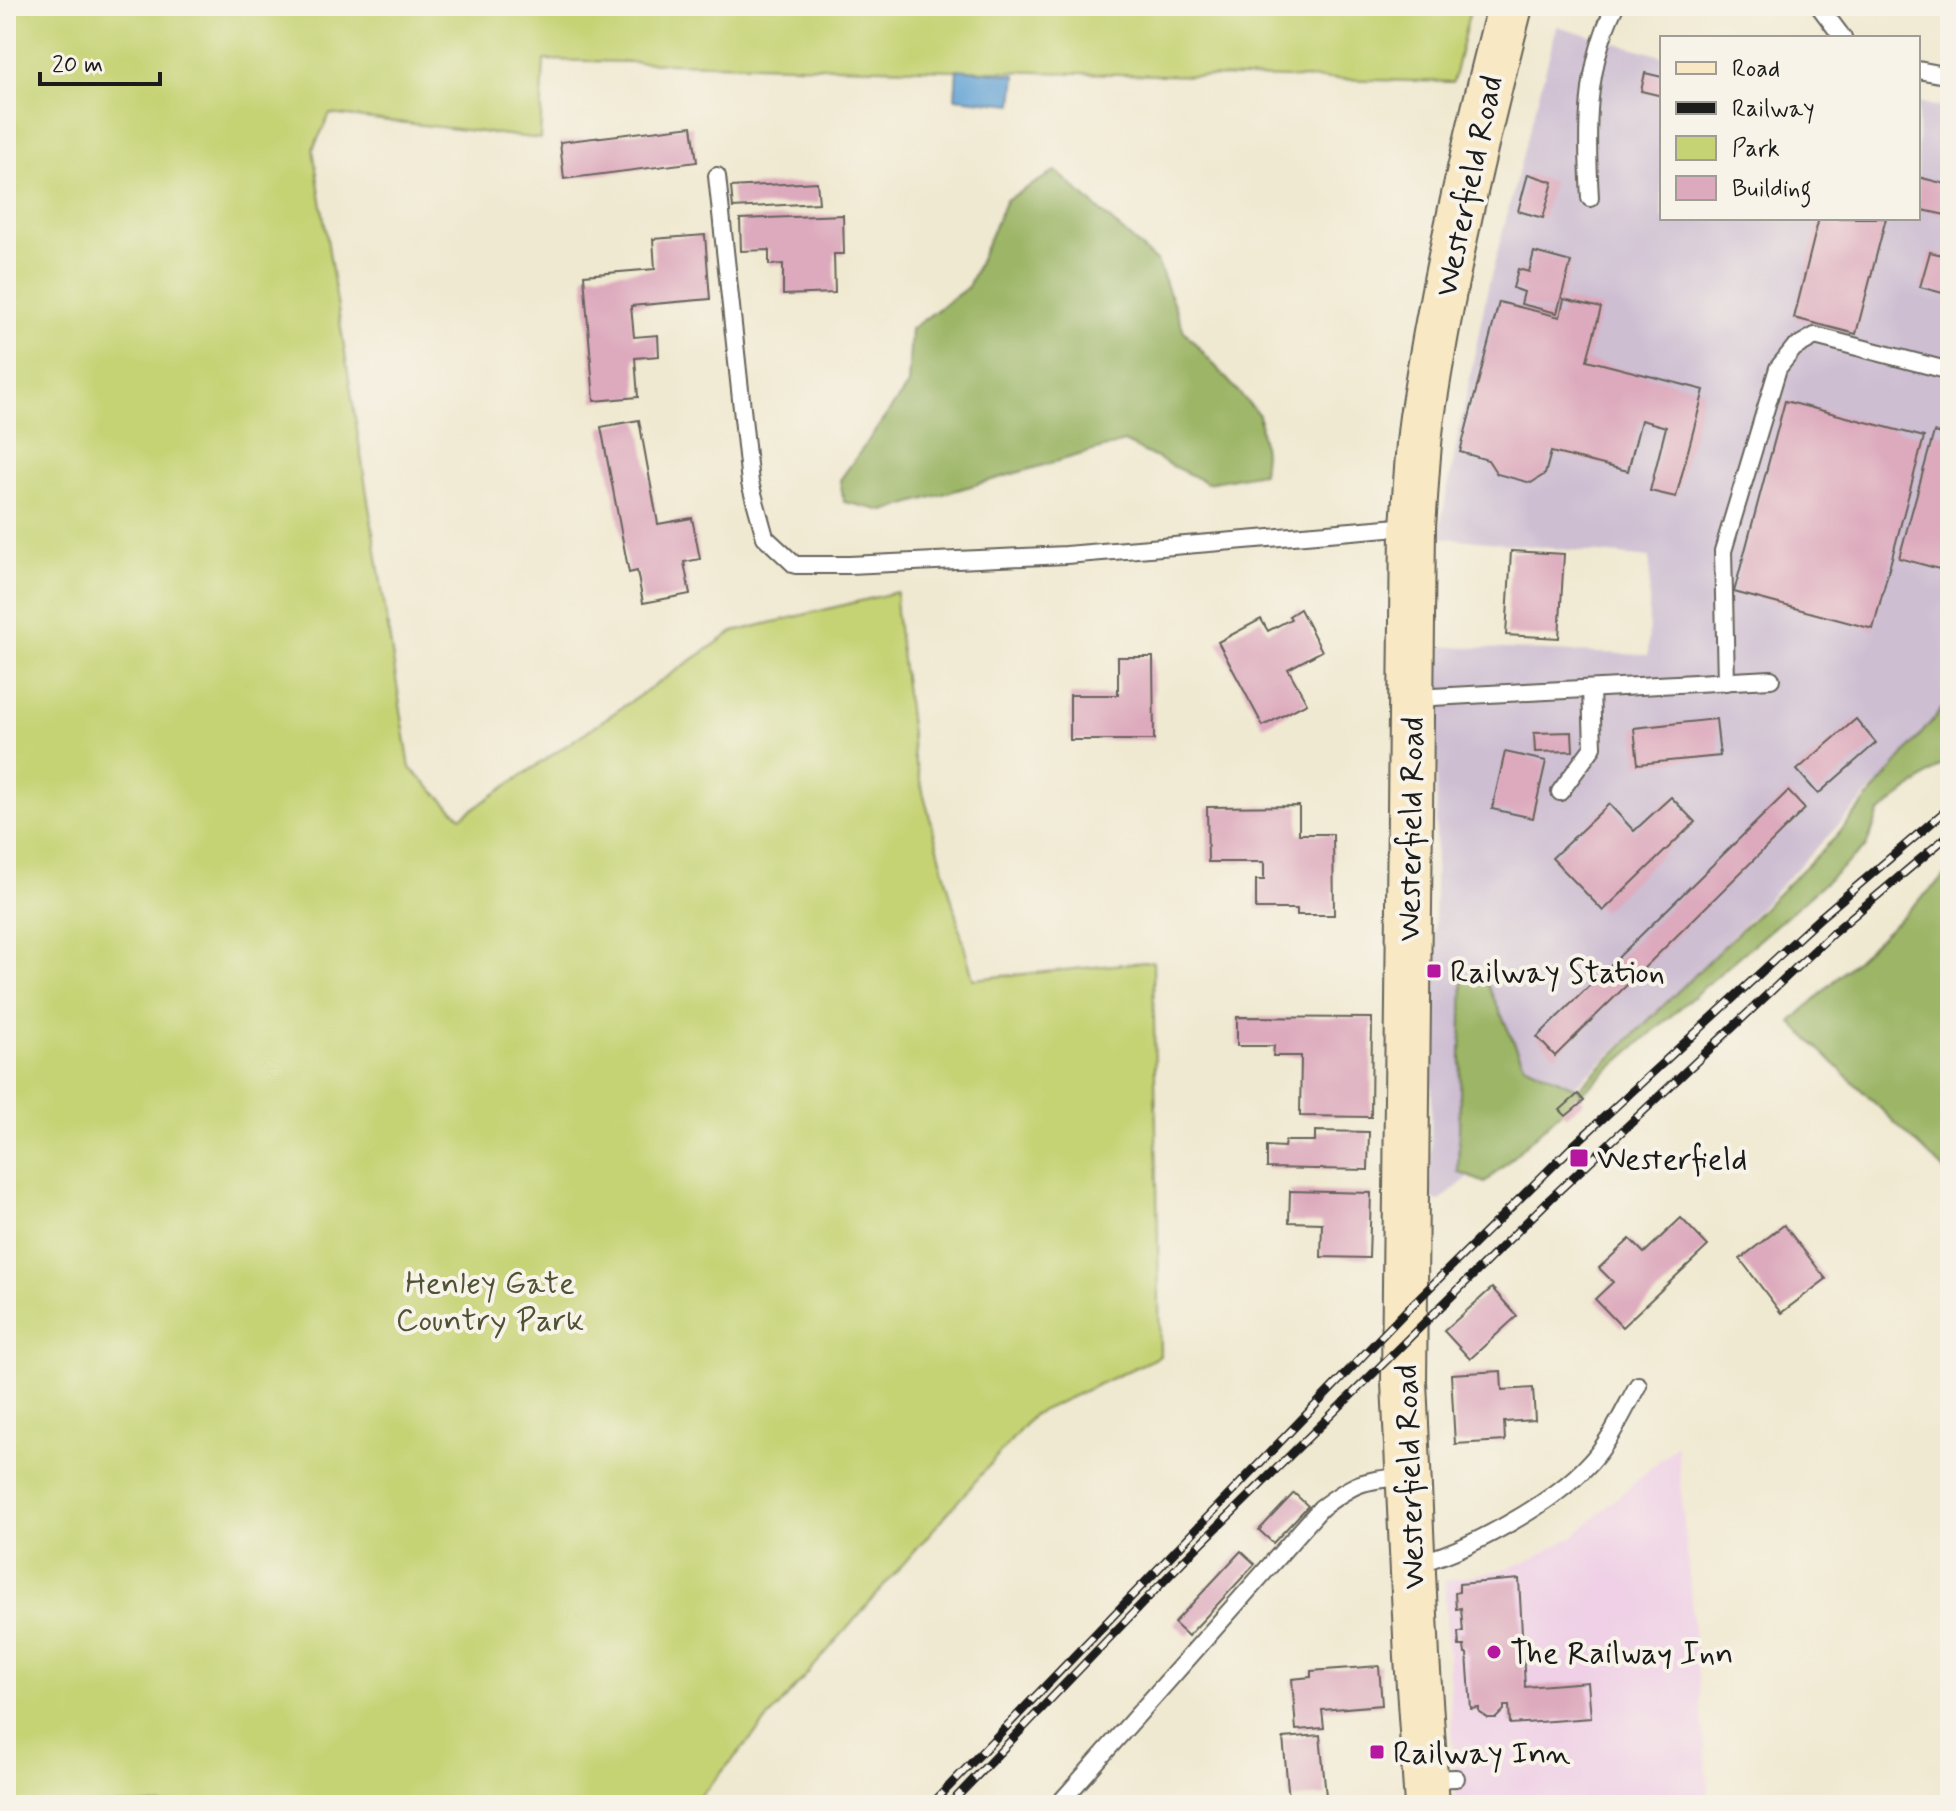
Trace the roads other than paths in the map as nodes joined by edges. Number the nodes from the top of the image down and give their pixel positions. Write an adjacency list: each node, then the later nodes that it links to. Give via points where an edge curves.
1 (1510, 6): 10 (main road, Westerfield Road, via 1468,172 1434,348 1421,421)
2 (1615, 6): 8 (lane, via 1591,76 1586,131)
3 (1819, 6): 4 (lane)
4 (1842, 36)
5 (1920, 70): 6 (lane)
6 (1950, 76)
7 (717, 176): 10 (lane, via 750,483 765,537 795,565 1066,555)
8 (1590, 198)
9 (1950, 371): 12 (lane, via 1815,336 1794,348 1778,368 1723,551)
10 (1413, 526): 14 (main road, Westerfield Road)
11 (1771, 679): 12 (lane)
12 (1726, 682): 13 (lane)
13 (1591, 689): 14 (lane); 15 (lane, via 1593,747)
14 (1412, 698): 17 (main road, Westerfield Road)
15 (1560, 792)
16 (1638, 1385): 18 (lane, via 1601,1450 1563,1487 1462,1548)
17 (1408, 1476): 18 (main road, Westerfield Road); 20 (lane, via 1364,1481 1321,1508)
18 (1412, 1564): 19 (main road, Westerfield Road)
19 (1436, 1787)
20 (1058, 1805)

